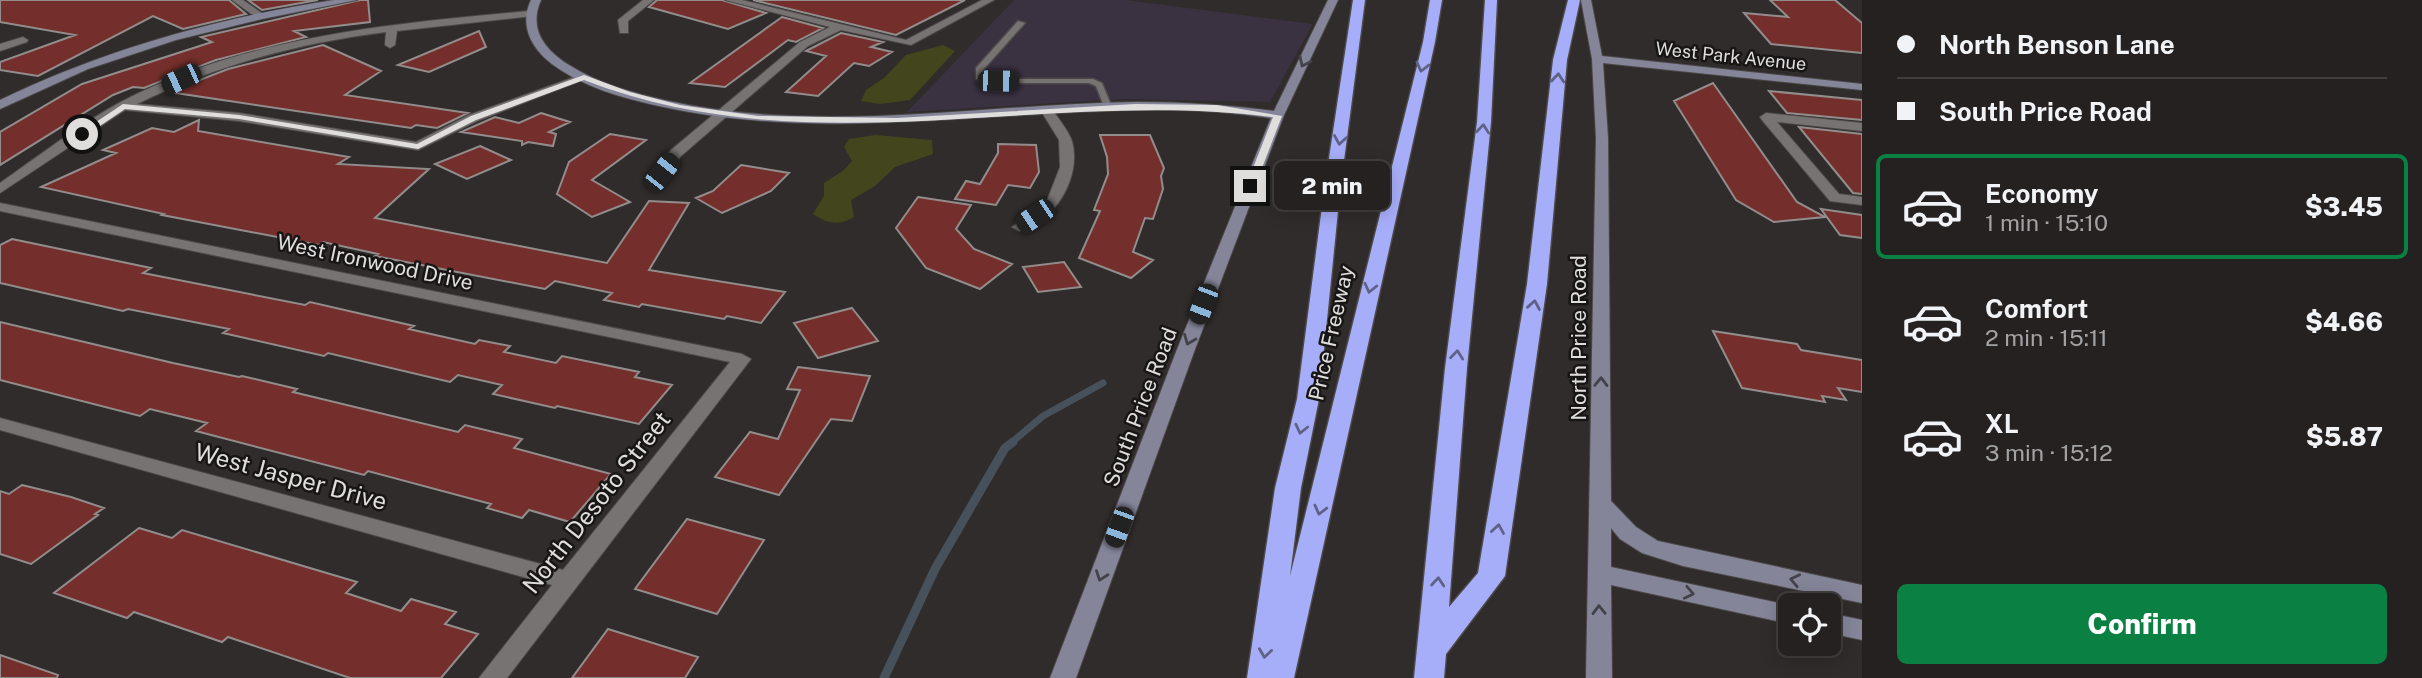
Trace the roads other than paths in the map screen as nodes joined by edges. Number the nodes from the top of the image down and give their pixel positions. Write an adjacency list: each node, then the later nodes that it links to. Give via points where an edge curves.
1 (237, 0): 14 (street)
2 (352, 0): 14 (main road)
3 (536, 0): 13 (main road)
4 (649, 0): 18 (street, via 623,20)
5 (730, 0): 17 (street)
6 (989, 0): 17 (street, via 907,43)
7 (1333, 0): 30 (main road, South Price Road, one-way to 30)
8 (1359, 0): 49 (highway, one-way to 49, via 1308,399 1288,488)
9 (1436, 0): 50 (highway, Price Freeway, one-way to 50)
10 (1491, 0): 46 (highway, one-way to 10, via 1484,122)
11 (1574, 0): 46 (highway, one-way to 11, via 1491,576 1537,284 1560,60)
12 (1586, 0): 22 (main road, North Price Road)
13 (529, 14): 16 (street); 23 (main road, via 532,33 544,52)
14 (261, 16): 25 (main road, via 134,49)
15 (1021, 23): 27 (lane, via 979,70 979,77 1096,83)
16 (393, 27): 20 (street); 26 (street, via 306,40 200,71)
17 (839, 27): 29 (street, via 804,44)
18 (624, 31)
19 (0, 36): 21 (street, via 23,40)
20 (390, 44)
21 (0, 48)
22 (1597, 59): 24 (main road, West Park Avenue); 39 (main road, North Price Road, one-way to 22, via 1602,138)
23 (584, 77): 26 (street, via 473,118 418,146 239,117); 29 (main road, via 653,101)
24 (1862, 87)
25 (0, 105)
26 (123, 106): 33 (street)
27 (1108, 107): 28 (main road); 30 (main road, via 1217,108)
28 (1047, 111): 29 (main road, via 857,122); 36 (street, via 1065,140 1068,167 1052,205)
29 (725, 114): 32 (street, via 676,153)
30 (1278, 116): 48 (main road, South Price Road, one-way to 48)
31 (1862, 127): 34 (street, via 1766,117 1835,198)
32 (662, 172)
33 (0, 189)
34 (1862, 201)
35 (0, 207): 37 (street, West Ironwood Drive)
36 (1019, 227)
37 (743, 359): 41 (street, North Desoto Street)
38 (0, 424): 41 (street, West Jasper Drive)
39 (1599, 502): 40 (main road, North Price Road); 42 (main road, one-way to 39, via 1650,547 1628,533)
40 (1598, 573): 43 (main road, one-way to 43); 51 (main road, North Price Road, one-way to 40)
41 (567, 580): 47 (street, North Desoto Street)
42 (1862, 594)
43 (1778, 611)
44 (1841, 626): 45 (main road)
45 (1862, 630)
46 (1430, 664)
47 (492, 678)
48 (1063, 678)
49 (1262, 678)
50 (1279, 678)
51 (1599, 678)

